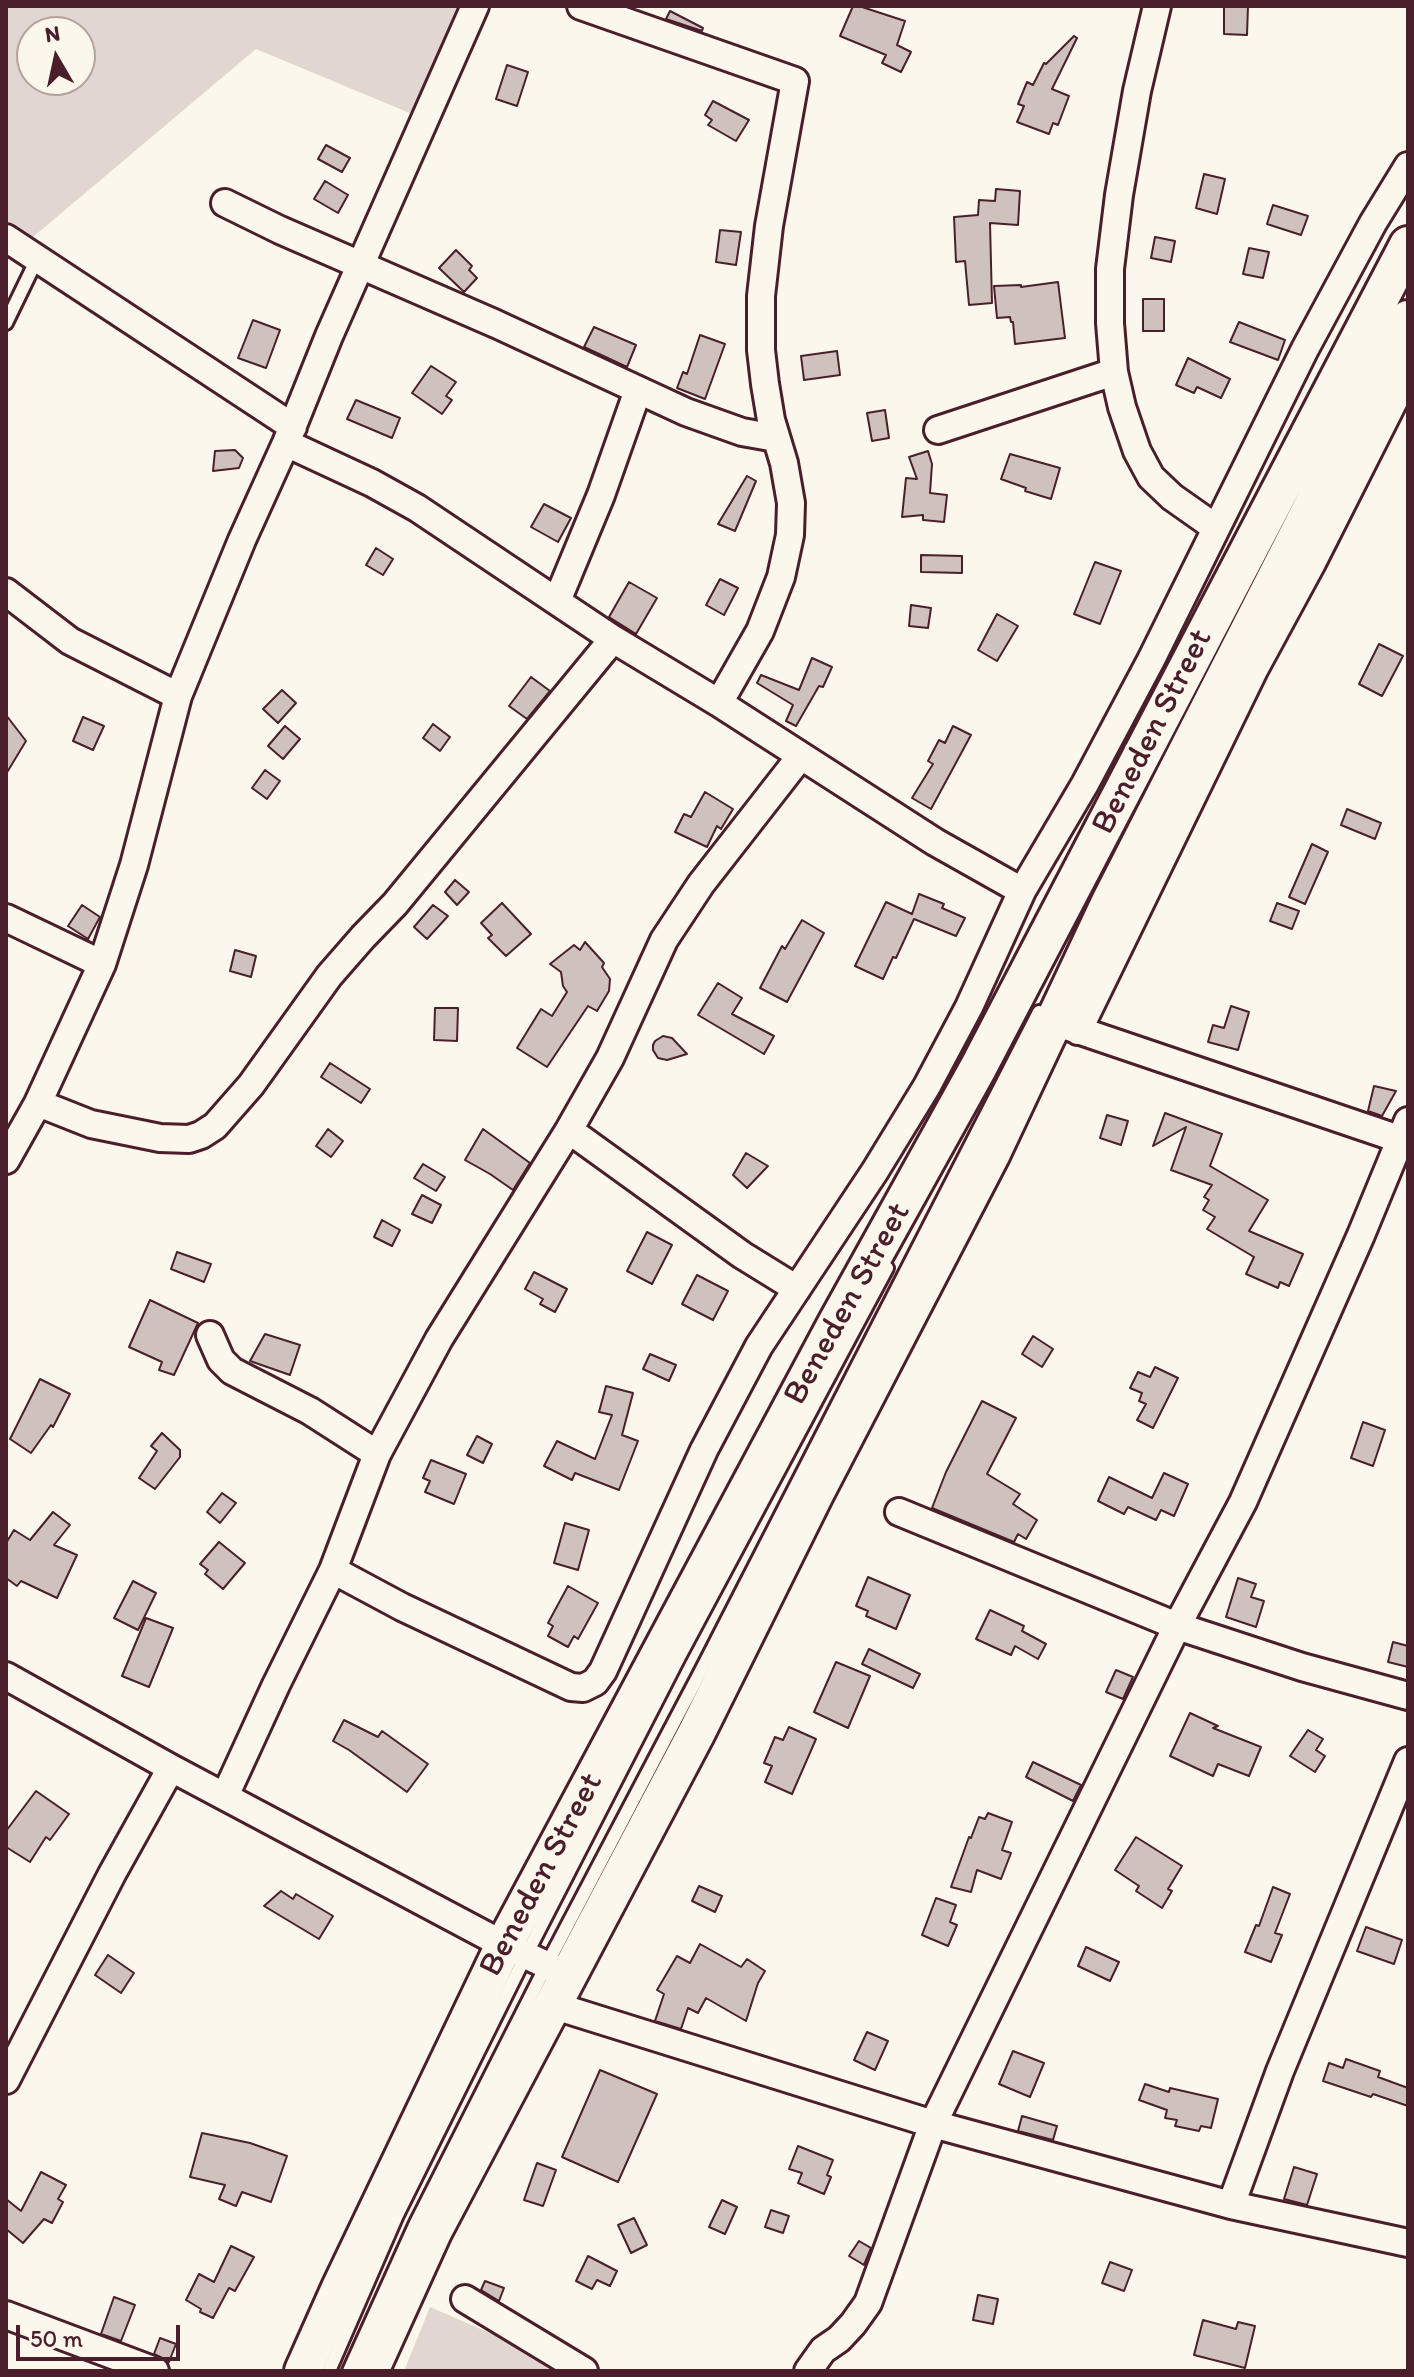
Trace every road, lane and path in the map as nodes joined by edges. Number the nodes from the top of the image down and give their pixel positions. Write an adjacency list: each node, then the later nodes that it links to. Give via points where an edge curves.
1 (475, 6): 9 (street)
2 (581, 6): 18 (street, via 795,81 761,296 762,361)
3 (1157, 6): 13 (street, via 1137,91 1110,269)
4 (1408, 166): 19 (street, via 1313,335)
5 (225, 203): 9 (street)
6 (6, 238): 8 (street)
7 (1408, 245): 49 (main road, Beneden Street, via 978,1068 837,1322)
8 (37, 259): 12 (lane); 17 (street)
9 (361, 267): 15 (street); 17 (street)
10 (1408, 272): 29 (lane)
11 (1405, 315): 27 (lane); 31 (main road, Beneden Street)
12 (6, 323)
13 (1114, 372): 16 (street); 19 (street, via 1137,451 1151,477)
14 (1408, 373): 31 (street, via 1254,670)
15 (638, 390): 18 (street, via 715,423); 21 (street)
16 (938, 430)
17 (290, 435): 21 (street, via 417,508); 23 (street)
18 (776, 438): 24 (street, via 791,503 781,577 760,631)
19 (1216, 528): 26 (street, via 1085,784)
20 (6, 592): 23 (street, via 70,641)
21 (557, 601): 22 (street)
22 (613, 639): 24 (street); 33 (street, via 395,904 329,976 215,1126 189,1139 160,1138 91,1124)
23 (178, 696): 30 (street)
24 (719, 703): 25 (street)
25 (800, 757): 26 (street); 34 (street, via 664,940 610,1058)
26 (1022, 891): 38 (street, via 969,1007 908,1120)
27 (1088, 916)
28 (6, 918): 30 (street)
29 (1056, 948)
30 (102, 964): 33 (street)
31 (1049, 1018): 32 (lane); 35 (street); 49 (main road, Beneden Street, via 991,1155 697,1732)
32 (983, 1086)
33 (38, 1103): 36 (street)
34 (569, 1130): 38 (street); 40 (street, via 439,1339)
35 (1405, 1135): 43 (street, via 1243,1502)
36 (6, 1160)
37 (897, 1250): 49 (lane, via 679,1657)
38 (797, 1289): 42 (street, via 759,1346 704,1450 595,1682 571,1687)
39 (210, 1335): 40 (street, via 232,1371 310,1411)
40 (377, 1454): 42 (street)
41 (899, 1512): 43 (street)
42 (333, 1570): 48 (street)
43 (1177, 1626): 45 (street); 51 (street)
44 (6, 1676): 47 (street)
45 (1408, 1696)
46 (1408, 1761): 52 (street, via 1280,2071)
47 (171, 1768): 48 (street); 50 (street)
48 (225, 1796): 49 (street)
49 (539, 1969): 51 (street); 57 (main road, Beneden Street, via 340,2288); 58 (lane, via 397,2215); 59 (lane); 60 (main road, Beneden Street, via 433,2232)
50 (6, 2080)
51 (933, 2124): 52 (street); 62 (street, via 868,2303)
52 (1231, 2205): 53 (street)
53 (1408, 2243)
54 (465, 2299): 61 (street)
55 (6, 2315): 56 (street)
56 (155, 2371)
57 (303, 2371)
58 (329, 2371)
59 (349, 2371)
60 (370, 2371)
61 (584, 2371)
62 (808, 2371)

